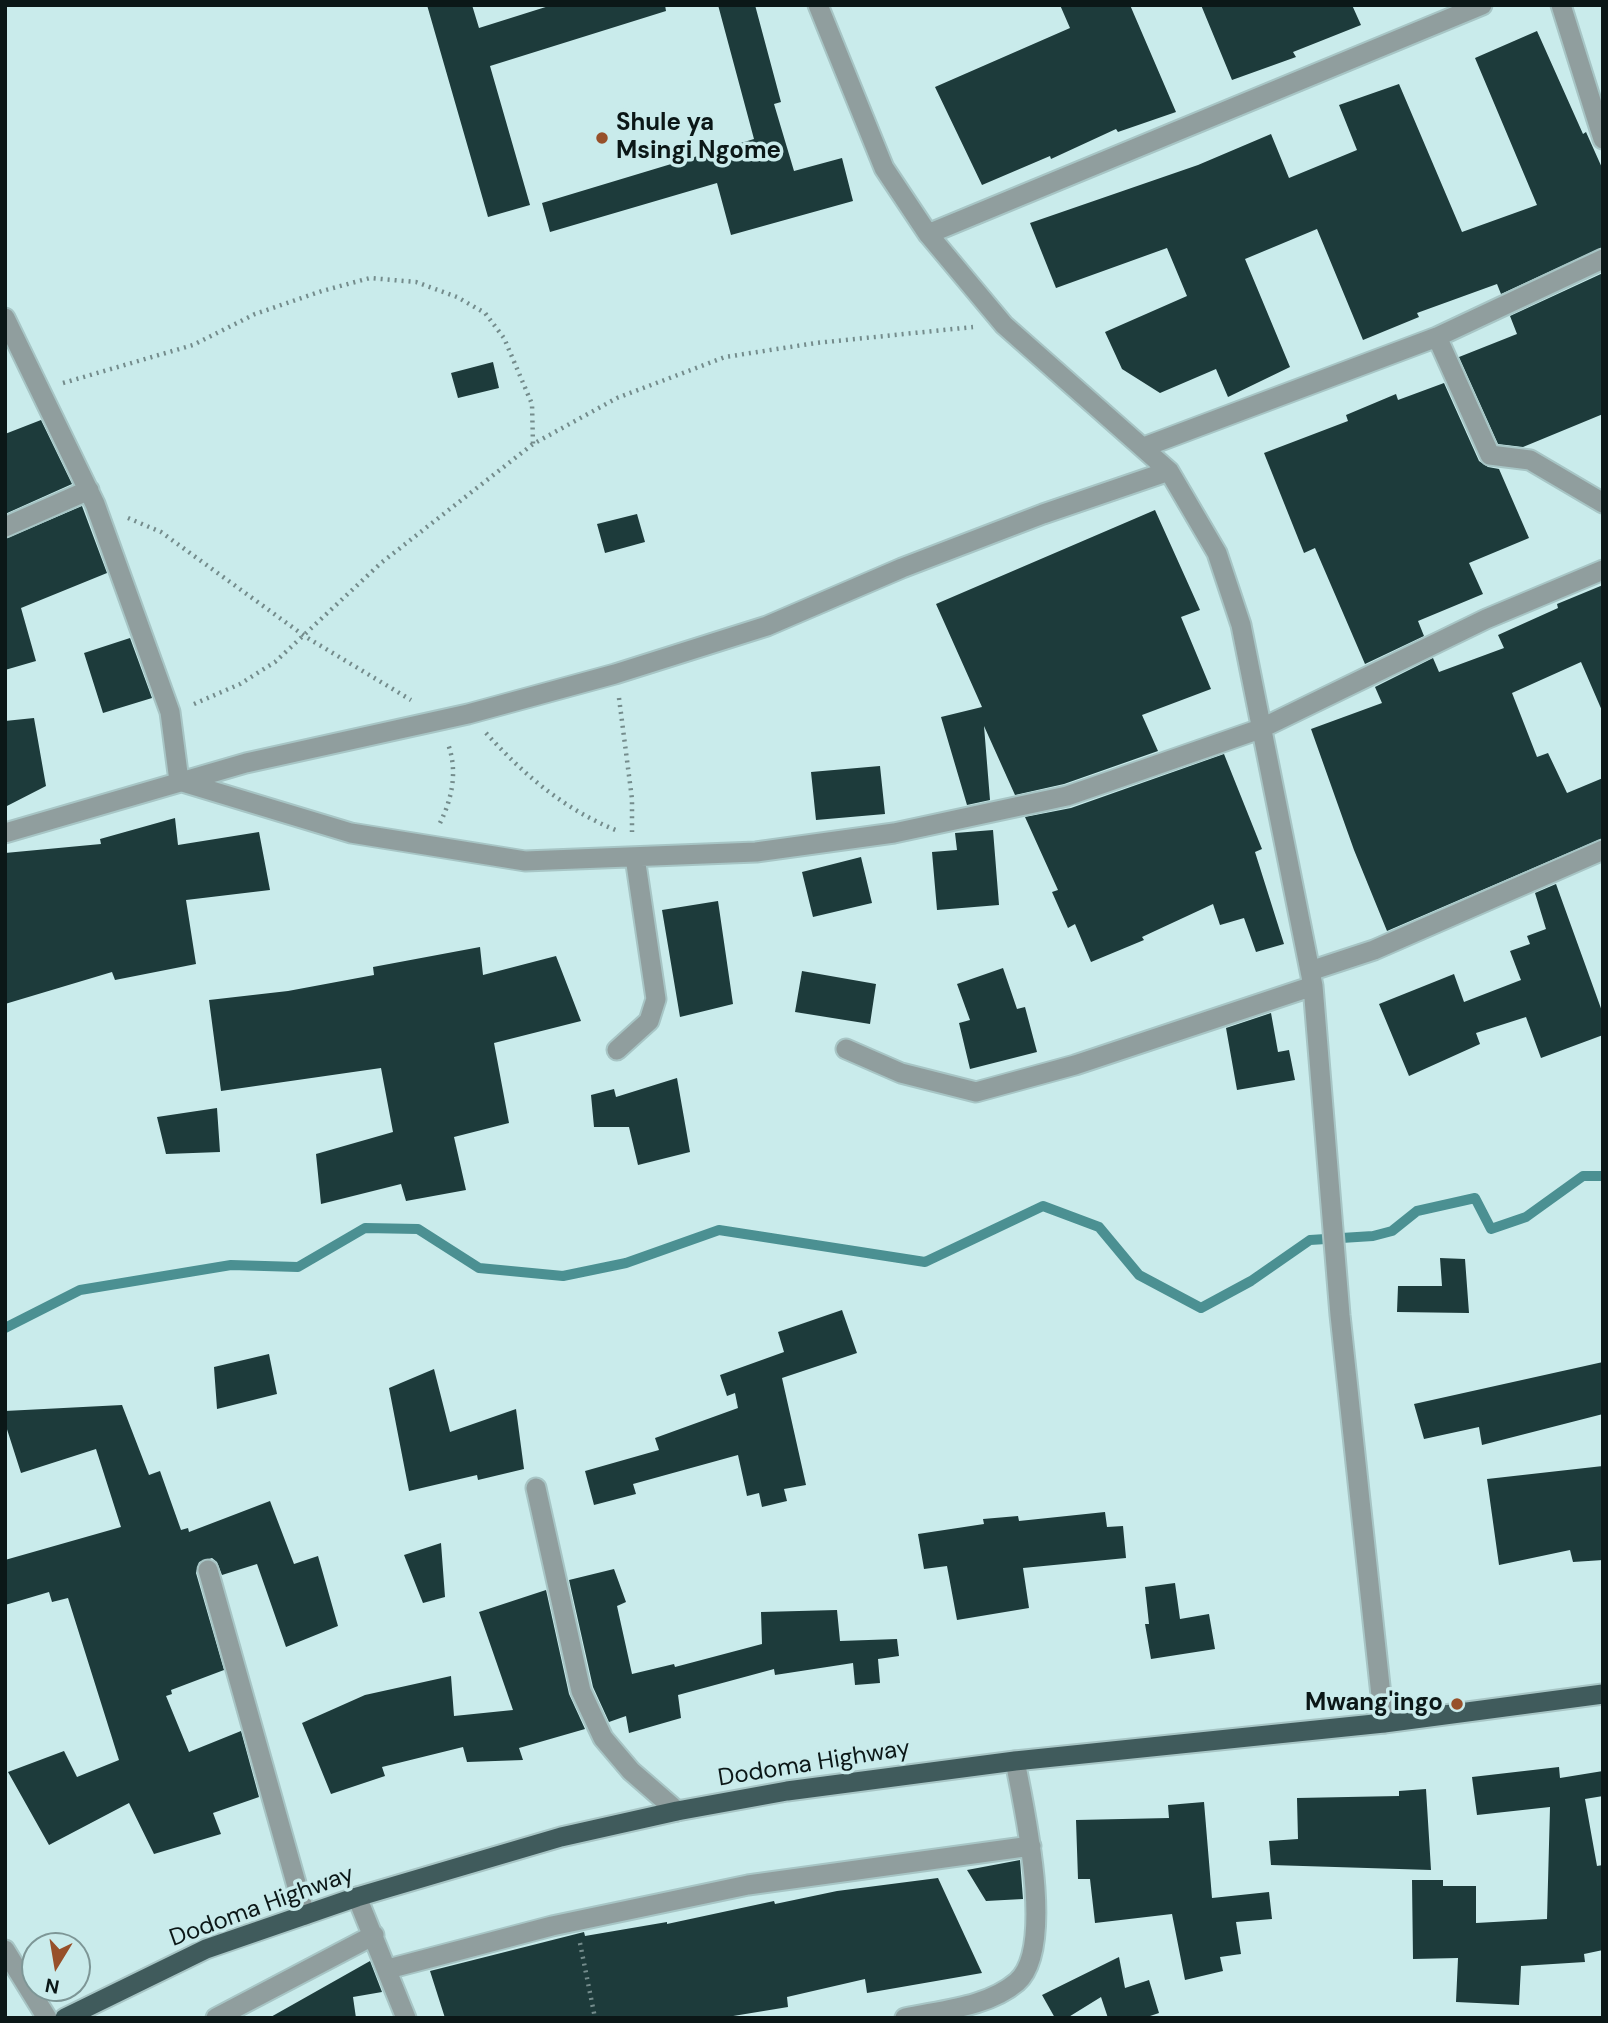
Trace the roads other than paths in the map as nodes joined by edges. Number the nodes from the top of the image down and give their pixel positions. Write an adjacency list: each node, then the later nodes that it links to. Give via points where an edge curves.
1 (818, 5): 5 (street, via 884,167)
2 (1482, 5): 5 (street)
3 (1561, 5): 4 (street)
4 (1603, 139)
5 (928, 234): 9 (street, via 1004,325)
6 (1603, 259): 8 (street)
7 (5, 318): 11 (street)
8 (1437, 337): 9 (street); 12 (street, via 1490,455 1530,460)
9 (1144, 447): 10 (street)
10 (1169, 471): 15 (street, via 1217,553 1241,625); 16 (street, via 902,568 767,626 615,674 468,714)
11 (92, 497): 13 (street); 16 (street, via 170,712)
12 (1603, 503)
13 (5, 527)
14 (1603, 570): 15 (street, via 1486,619)
15 (1260, 729): 19 (street, via 1067,796 894,833 756,852); 20 (street)
16 (179, 781): 17 (street); 19 (street, via 351,833 423,847 525,861)
17 (5, 834)
18 (1603, 850): 20 (street)
19 (635, 857): 22 (street, via 656,999 649,1021)
20 (1311, 979): 21 (street, via 1075,1065 976,1091 901,1073); 26 (street, via 1340,1315)
21 (846, 1049)
22 (617, 1050)
23 (536, 1488): 28 (street, via 581,1691 603,1738 631,1771)
24 (208, 1570): 31 (street)
25 (1603, 1694): 26 (highway, Dodoma Highway)
26 (1384, 1723): 27 (highway, Dodoma Highway)
27 (1015, 1761): 28 (highway, Dodoma Highway, via 787,1791); 29 (street)
28 (677, 1811): 30 (highway, Dodoma Highway, via 561,1837)
29 (1031, 1846): 34 (street, via 748,1885 575,1921); 39 (street, via 1037,1926 1033,1954 1020,1980 995,1996)
30 (358, 1897): 31 (highway, Dodoma Highway); 32 (street)
31 (305, 1915): 36 (highway, Dodoma Highway, via 206,1949)
32 (374, 1935): 34 (street); 37 (street)
33 (5, 1950): 35 (street)
34 (388, 1969): 38 (street)
35 (47, 2018)
36 (65, 2018)
37 (216, 2018)
38 (406, 2018)
39 (905, 2018)

